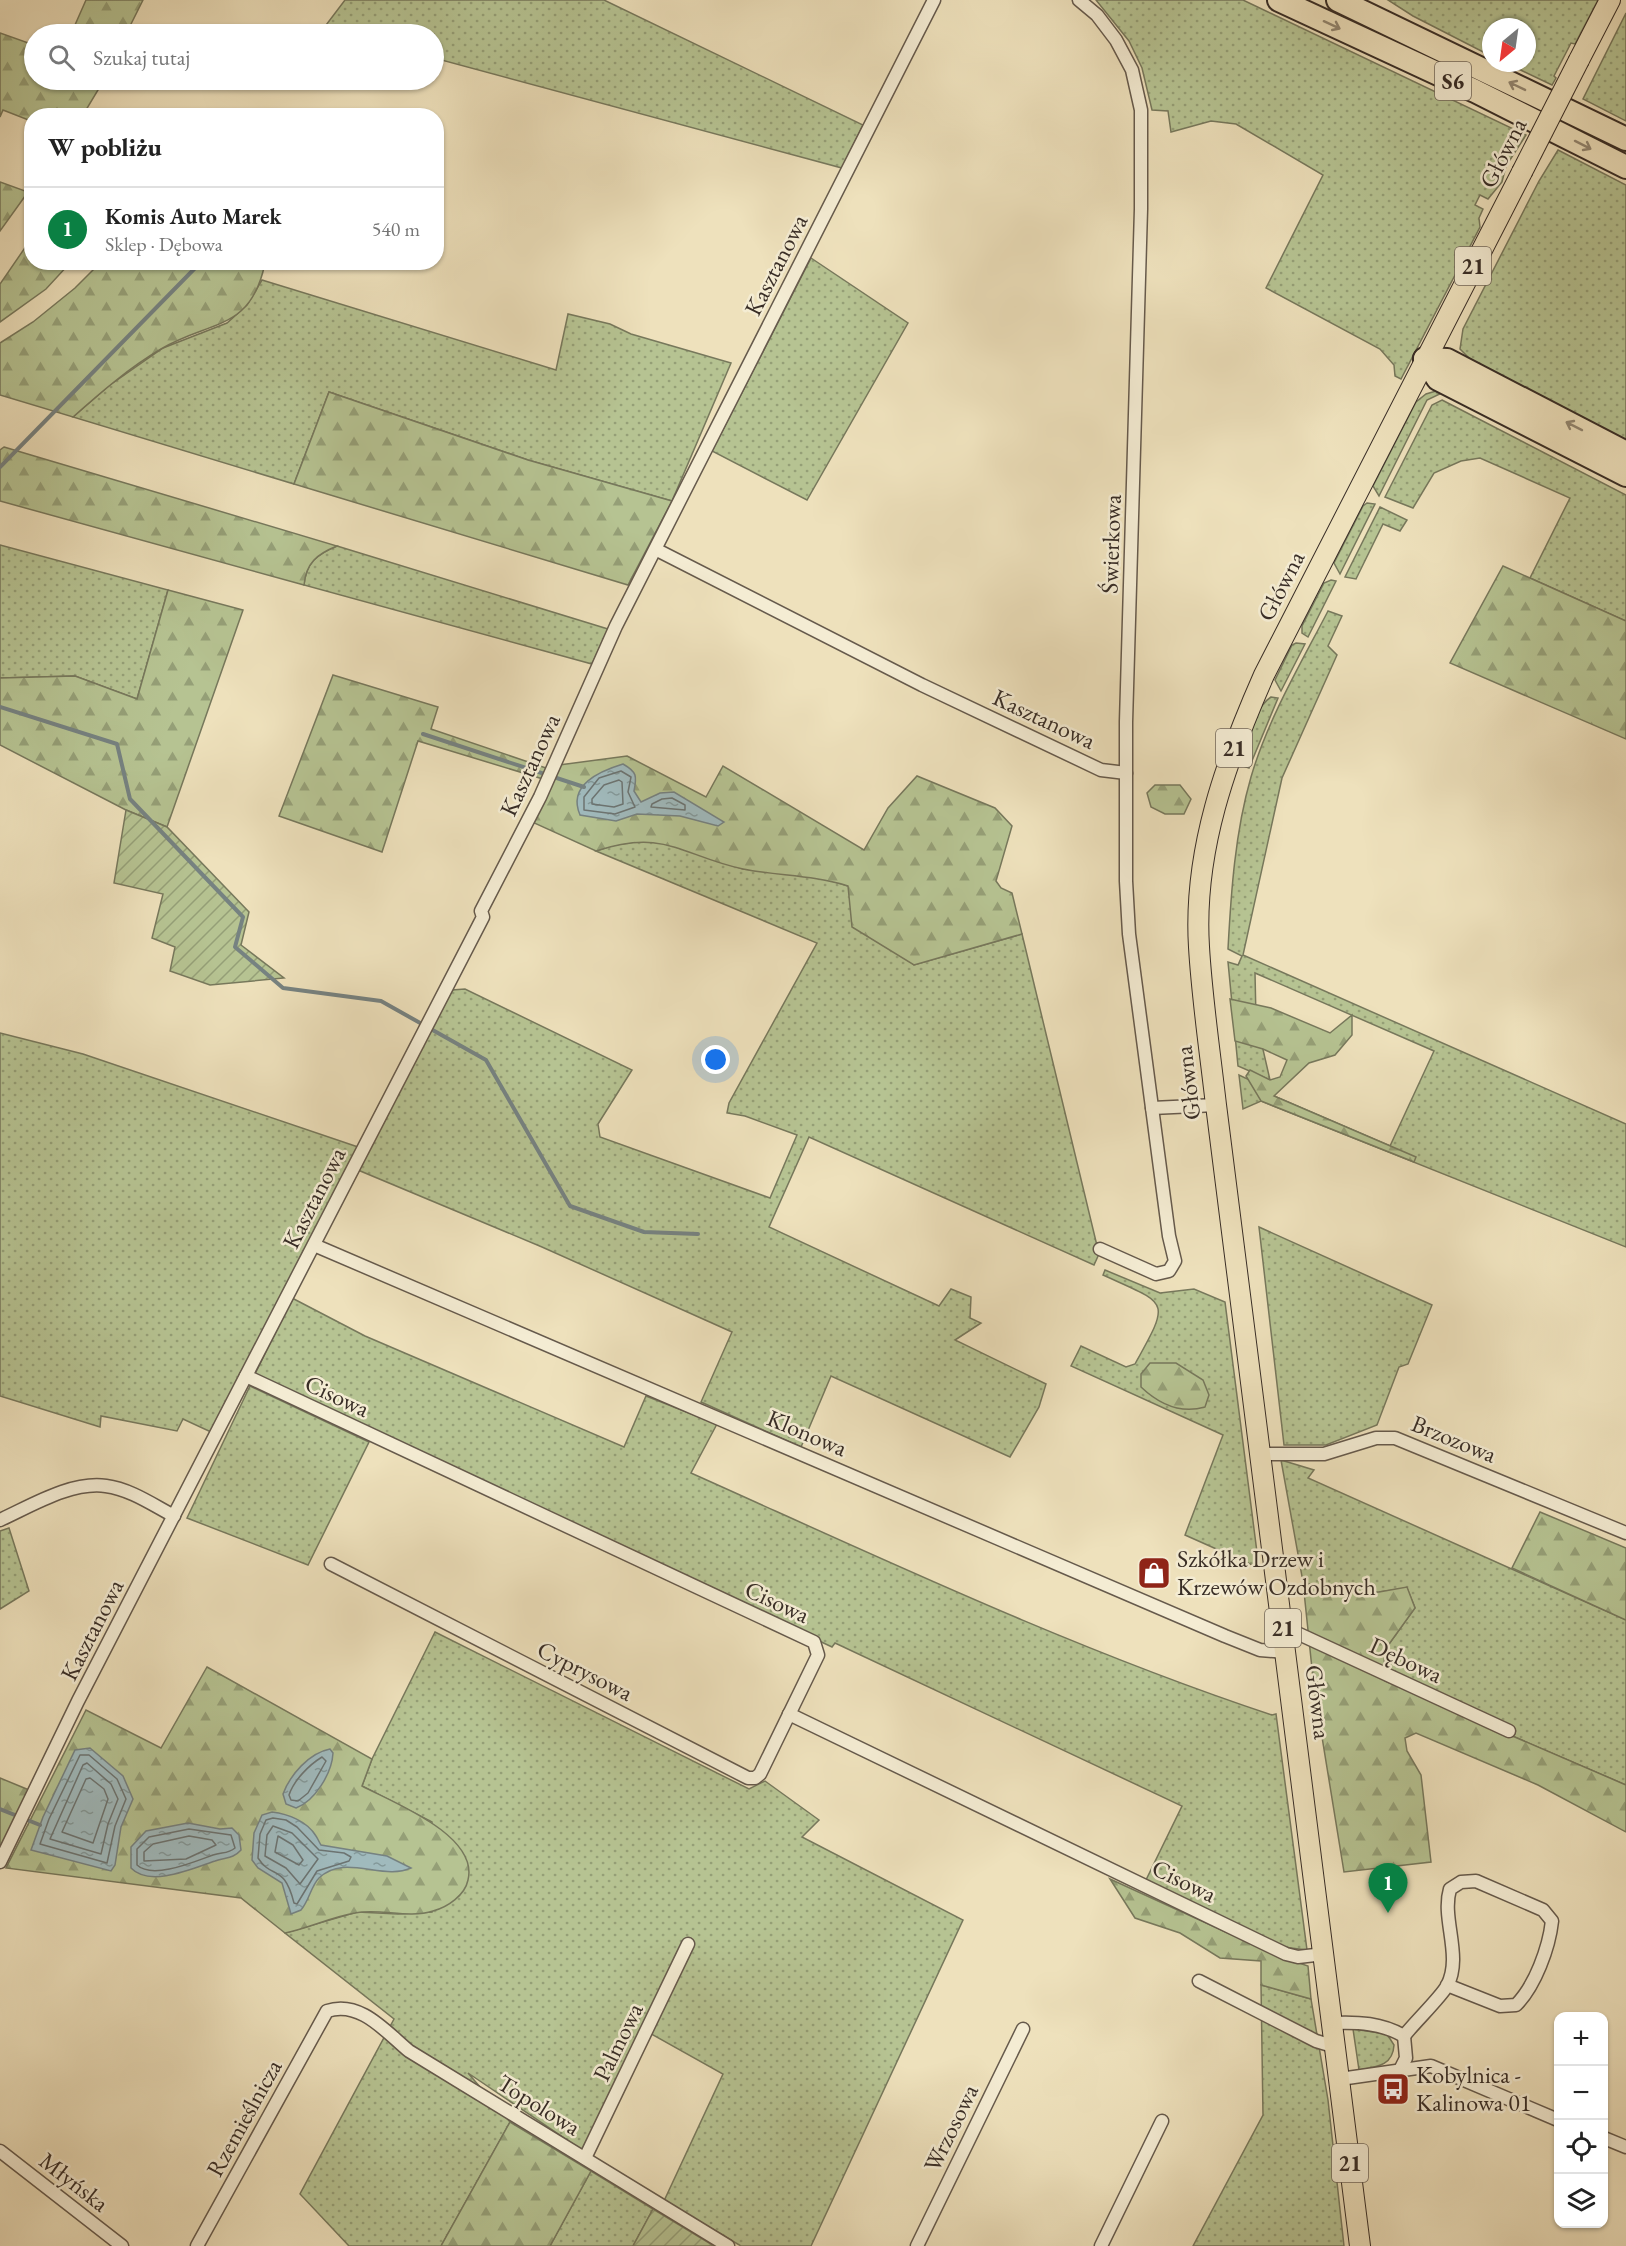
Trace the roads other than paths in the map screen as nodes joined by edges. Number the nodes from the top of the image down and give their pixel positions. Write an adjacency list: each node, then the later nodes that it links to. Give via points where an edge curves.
1 (933, 0): 13 (street, Kasztanowa)
2 (1079, 0): 14 (street, Świerkowa, via 1097,15 1116,40 1132,70 1141,110)
3 (1279, 0): 9 (highway, S6, one-way to 9)
4 (1338, 0): 7 (highway, S6)
5 (1377, 0): 7 (highway)
6 (1610, 0): 10 (main road, Główna / 21, bridge)
7 (1414, 36): 8 (highway, S6, one-way to 7)
8 (1626, 139)
9 (1626, 167)
10 (1425, 359): 11 (highway, one-way to 10, via 1447,360); 12 (highway, via 1438,379); 15 (main road, Główna / 21, via 1264,675 1239,731 1214,804 1202,870 1198,945)
11 (1626, 453)
12 (1626, 475)
13 (657, 550): 14 (street, Kasztanowa, via 922,685 1101,770); 17 (street, Kasztanowa, via 616,626 540,797 481,910 483,917)
14 (1126, 773): 16 (street, Świerkowa, via 1129,934)
15 (1216, 1105): 16 (street); 20 (main road, Główna / 21)
16 (1152, 1108): 18 (street, Świerkowa, via 1175,1262 1169,1271 1156,1274)
17 (314, 1245): 19 (street, Kasztanowa); 25 (street, Klonowa, via 1225,1636 1260,1650)
18 (1100, 1249)
19 (246, 1376): 21 (street, Kasztanowa); 26 (street, Cisowa, via 814,1642 818,1654)
20 (1259, 1454): 23 (street, Brzozowa, via 1324,1454 1376,1438 1395,1438); 25 (main road, Główna / 21)
21 (174, 1516): 22 (street, via 130,1492 105,1486 78,1487); 28 (street, Kasztanowa)
22 (0, 1520)
23 (1626, 1533)
24 (331, 1564): 26 (street, Cyprysowa, via 748,1778 760,1774)
25 (1285, 1642): 27 (street, Dębowa, via 1299,1634); 30 (main road, Główna / 21)
26 (789, 1714): 30 (street, Cisowa, via 1287,1954)
27 (1509, 1731)
28 (0, 1862)
29 (688, 1944): 45 (street, Palmowa)
30 (1324, 1954): 34 (main road, Główna / 21)
31 (1199, 1981): 37 (street, via 1316,2041)
32 (1447, 1985): 32 (street, via 1452,1948 1446,1903 1450,1889 1461,1882 1476,1881 1542,1910 1552,1921 1551,1935 1526,1995 1516,2005 1500,2006); 36 (street)
33 (327, 2011): 45 (street, Topolowa, via 348,2007 364,2014 409,2050); 48 (street, Rzemieślnicza)
34 (1333, 2023): 36 (street, via 1368,2023); 37 (main road, Główna / 21)
35 (1023, 2029): 50 (street, Wrzosowa)
36 (1404, 2036): 38 (street, via 1406,2058)
37 (1336, 2047): 39 (main road, Główna / 21)
38 (1400, 2070): 39 (street); 40 (street, via 1431,2066)
39 (1340, 2079): 52 (main road, Główna / 21)
40 (1554, 2118)
41 (1162, 2121): 51 (street)
42 (1608, 2140): 43 (street)
43 (1626, 2147)
44 (0, 2151): 46 (street, Młyńska)
45 (585, 2158): 49 (street, Topolowa)
46 (109, 2242): 47 (street, Młyńska)
47 (122, 2246)
48 (197, 2246)
49 (728, 2246)
50 (917, 2246)
51 (1101, 2246)
52 (1360, 2246)

